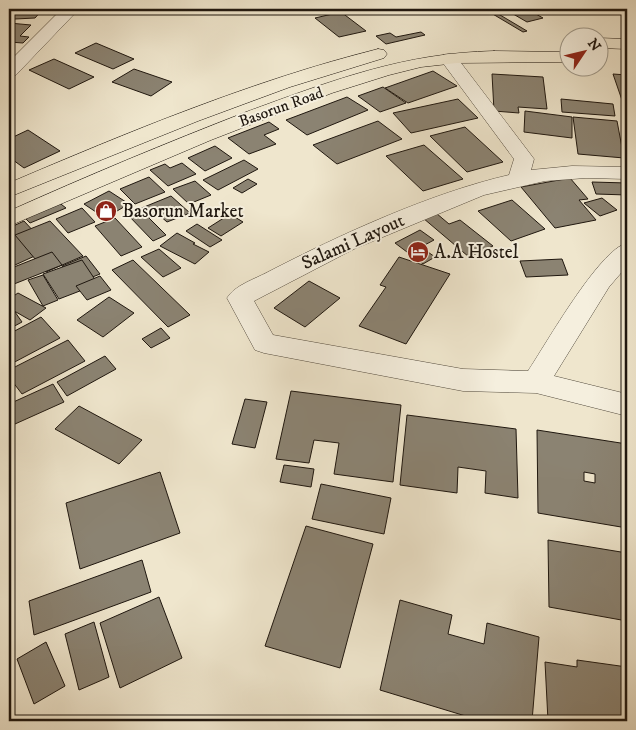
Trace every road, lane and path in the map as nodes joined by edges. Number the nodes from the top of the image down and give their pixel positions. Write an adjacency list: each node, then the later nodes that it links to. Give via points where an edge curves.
1 (71, 9): 10 (street)
2 (608, 43): 3 (main road)
3 (627, 44)
4 (558, 45): 5 (main road, Basorun Road)
5 (536, 50): 6 (main road, Basorun Road); 9 (main road, Basorun Road); 13 (main road, Basorun Road, via 446,44 382,53 195,115)
6 (558, 55)
7 (608, 57): 8 (main road)
8 (627, 58)
9 (449, 59): 12 (street, via 524,159); 14 (main road, Basorun Road, via 399,68 293,102 160,153)
10 (9, 72)
11 (627, 173): 12 (street, Salami Layout, via 557,173)
12 (518, 179): 16 (street, Salami Layout, via 452,199 368,233 279,275 240,298 264,343 463,380)
13 (9, 191)
14 (9, 219)
15 (627, 251): 16 (street, via 600,280)
16 (536, 382): 17 (street)
17 (627, 404)

